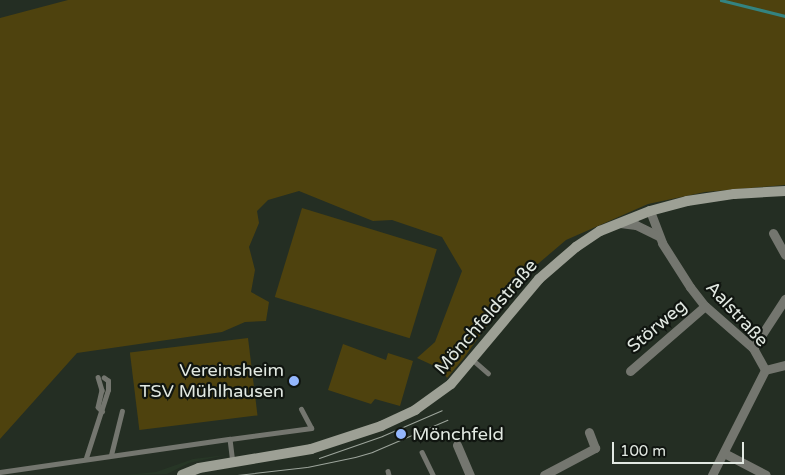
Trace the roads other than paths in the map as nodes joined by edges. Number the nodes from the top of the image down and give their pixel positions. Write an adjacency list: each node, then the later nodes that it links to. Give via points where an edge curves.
1 (785, 191): 2 (main road, Mönchfeldstraße, via 734,194)
2 (650, 211): 3 (main road, Mönchfeldstraße); 5 (street, Aalstraße)
3 (620, 222): 5 (street, via 636,225); 10 (main road, Mönchfeldstraße, via 576,246 557,262 519,302)
4 (773, 233): 6 (street)
5 (659, 236): 8 (street, Aalstraße)
6 (785, 255)
7 (785, 299): 9 (street)
8 (705, 306): 9 (street, Aalstraße); 13 (street, Störweg)
9 (753, 348): 12 (street, Aalstraße)
10 (473, 360): 14 (lane); 27 (main road, Mönchfeldstraße, via 442,392 401,417 311,449)
11 (785, 365): 12 (street, Aalstraße)
12 (764, 370): 24 (street)
13 (630, 371)
14 (488, 373)
15 (98, 377): 18 (lane, via 102,390 98,407)
16 (104, 378): 18 (lane, via 108,381 108,390)
17 (301, 409): 21 (lane, via 311,428)
18 (102, 411): 26 (lane)
19 (122, 411): 25 (lane)
20 (589, 432): 32 (street, via 595,448)
21 (230, 439): 25 (lane); 27 (lane)
22 (457, 445): 31 (street)
23 (422, 452): 30 (lane)
24 (724, 453): 33 (street); 34 (street)
25 (111, 455): 26 (lane)
26 (86, 458): 28 (lane)
27 (233, 463): 29 (main road, Mönchfeldstraße, via 199,468)
28 (0, 472)
29 (182, 475)
30 (433, 475)
31 (470, 475)
32 (544, 475)
33 (712, 475)
34 (766, 475)

